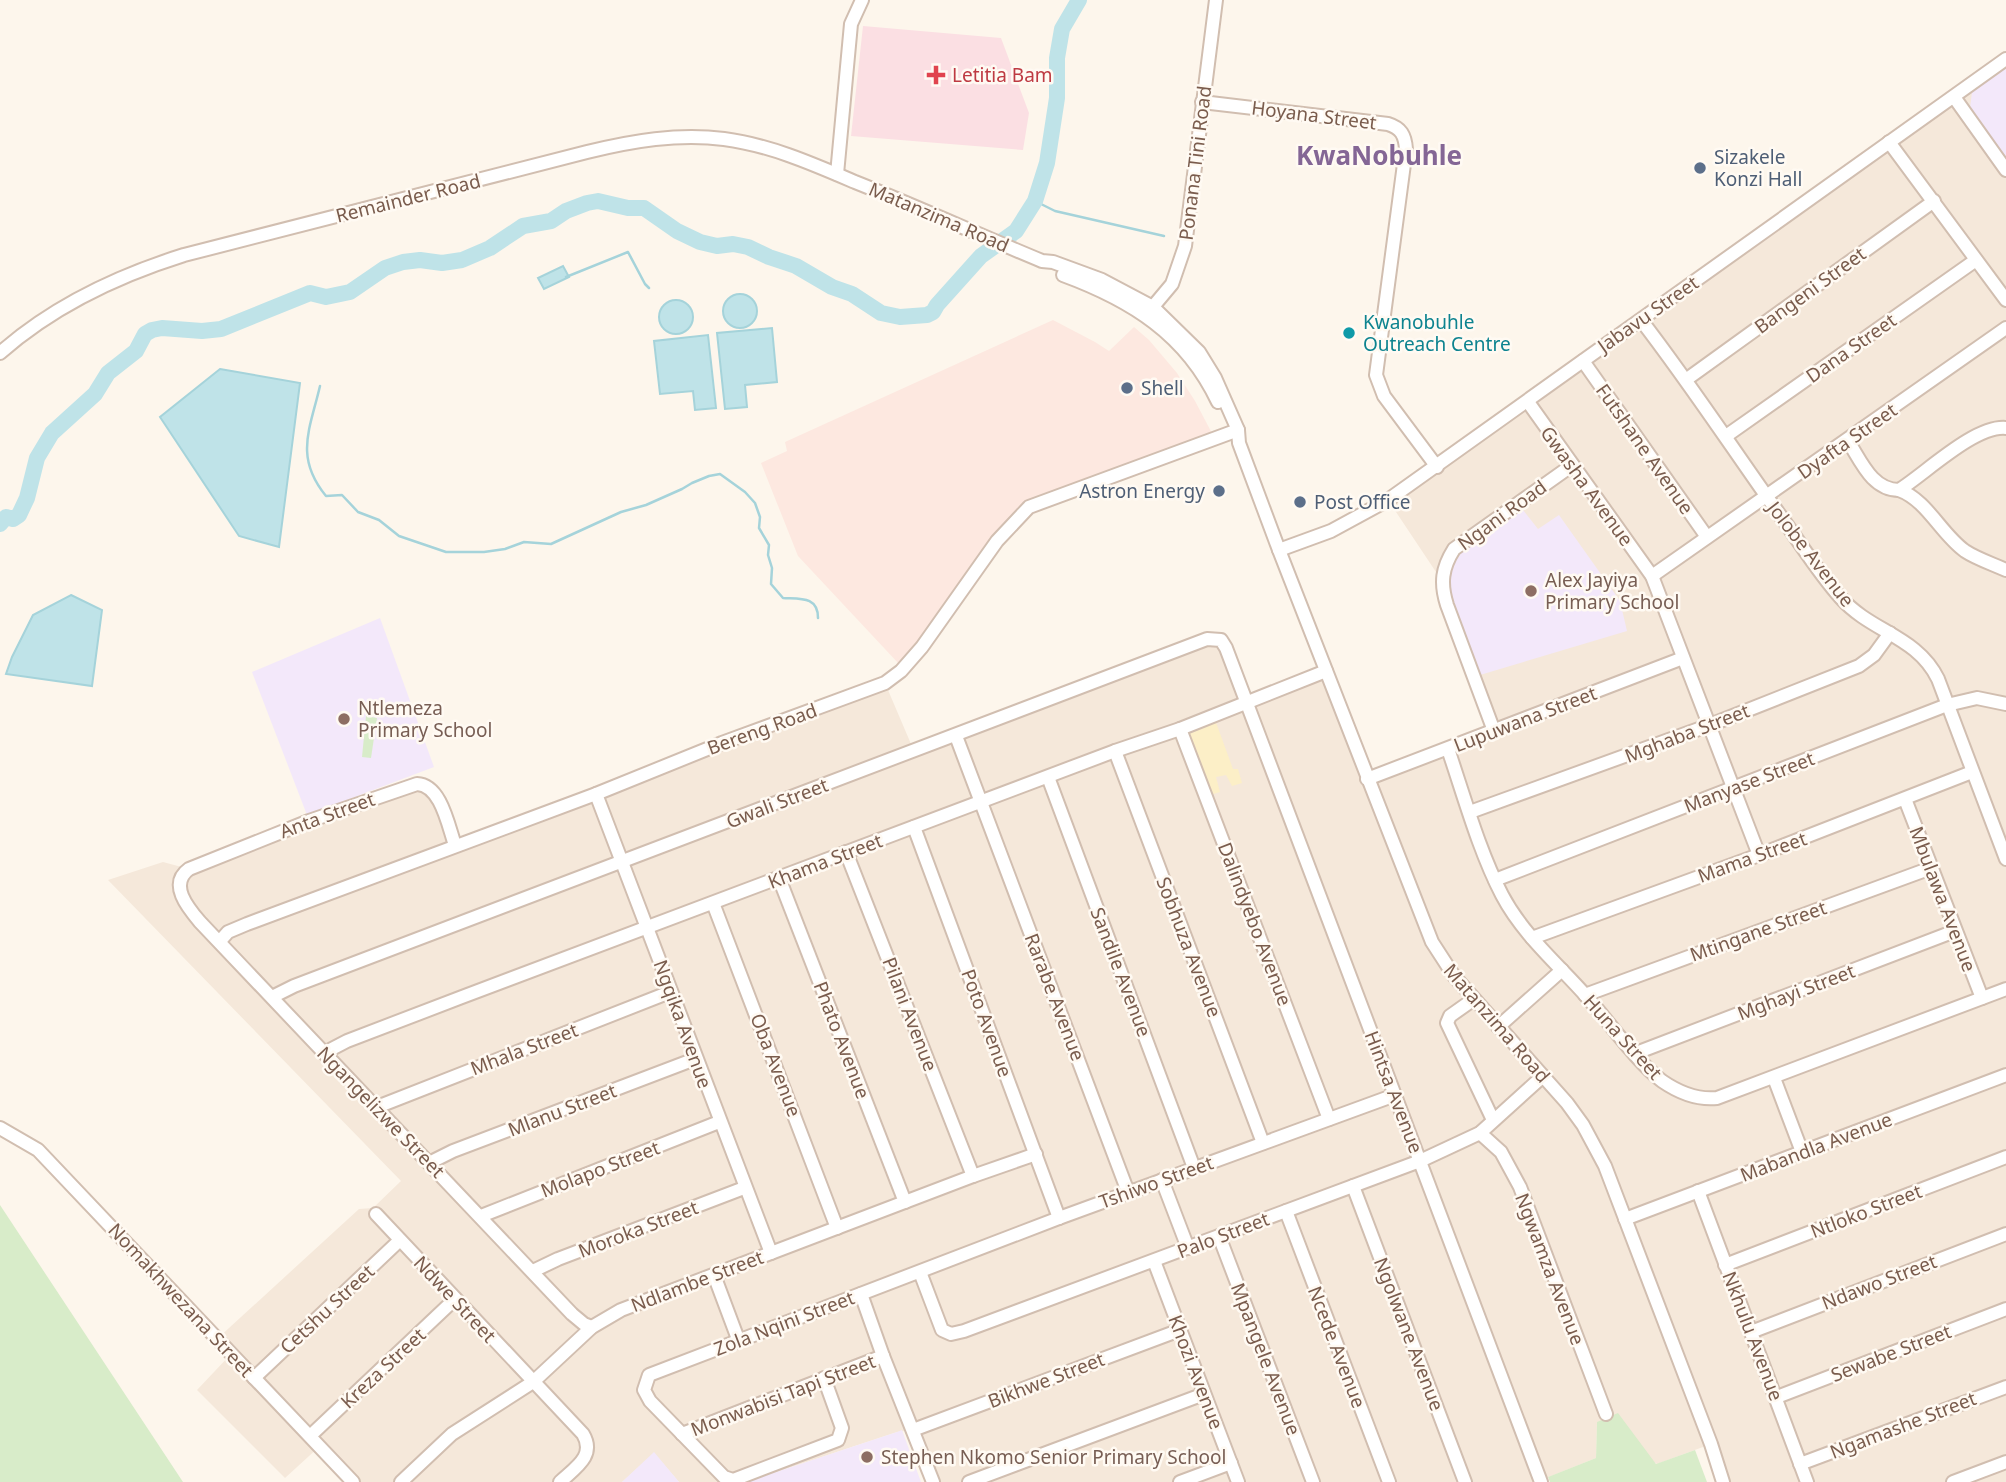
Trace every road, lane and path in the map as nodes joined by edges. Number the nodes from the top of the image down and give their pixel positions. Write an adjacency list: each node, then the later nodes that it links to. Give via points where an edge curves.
1 (862, 0): 8 (street, via 851,24)
2 (1216, 0): 5 (street, Ponana Tini Road)
3 (2006, 60): 4 (street, Jabavu Street)
4 (1954, 97): 6 (street, Jabavu Street); 7 (street)
5 (1202, 102): 12 (street, Ponana Tini Road, via 1185,246 1172,284); 24 (street, Hoyana Street, via 1388,124 1402,132 1406,149 1376,375 1384,396)
6 (1889, 142): 9 (street); 13 (street, Jabavu Street)
7 (2006, 170)
8 (837, 174): 12 (street, Matanzima Road, via 1042,261 1102,280); 15 (street, Remainder Road, via 772,150 722,139 677,138 609,147 142,268 66,305)
9 (1934, 201): 10 (street); 17 (street, Bangeni Street)
10 (1976, 260): 11 (street); 21 (street, Dana Street)
11 (2006, 300)
12 (1150, 311): 20 (street, Matanzima Road, via 1186,338 1203,359)
13 (1641, 320): 16 (street, Jabavu Street); 17 (street, Jolobe Avenue)
14 (2006, 328): 22 (street, Dyafta Street)
15 (0, 353)
16 (1583, 361): 18 (street, Jabavu Street); 27 (street, Futshane Avenue)
17 (1686, 379): 21 (street, Jolobe Avenue)
18 (1528, 402): 23 (street, Gwasha Avenue); 24 (street, Jabavu Street)
19 (2006, 428): 25 (street, via 1988,429 1970,439)
20 (1236, 434): 28 (street, Matanzima Road); 47 (street, Bereng Road, via 1029,507 997,541 917,654 884,683)
21 (1726, 436): 26 (street, Jolobe Avenue)
22 (1847, 441): 25 (street, via 1874,480 1888,490); 26 (street, Dyafta Street)
23 (1571, 466): 30 (street, Gwasha Avenue); 39 (street, Ngani Road, via 1454,549 1443,569 1443,593)
24 (1437, 467): 28 (street, Jabavu Street, via 1363,515)
25 (1899, 490): 29 (street, via 1913,497 1966,551)
26 (1767, 497): 27 (street, Dyafta Street); 31 (street, Jolobe Avenue, via 1840,597)
27 (1707, 537): 30 (street, Dyafta Street)
28 (1279, 550): 33 (street, Matanzima Road)
29 (2006, 570)
30 (1652, 576): 32 (street, Gwasha Avenue)
31 (1890, 633): 36 (street, Jolobe Avenue, via 1929,662); 37 (street, Mghaba Street, via 1859,666)
32 (1684, 658): 37 (street, Gwasha Avenue); 39 (street, Lupuwana Street)
33 (1326, 671): 34 (street, Khama Street); 45 (street, Matanzima Road)
34 (1247, 702): 38 (street, Khama Street); 40 (street, Gwali Street, via 1223,642 1212,639); 80 (street, Hintsa Avenue)
35 (2006, 704): 36 (street, Manyase Street, via 1977,698)
36 (1947, 705): 43 (street, Jolobe Avenue); 46 (street, Manyase Street)
37 (1710, 725): 46 (street, Gwasha Avenue); 50 (street, Mghaba Street)
38 (1180, 729): 42 (street, Khama Street); 82 (street, Dalindyebo Avenue)
39 (1494, 731): 41 (street, Lupuwana Street)
40 (956, 736): 49 (street, Rarabe Avenue); 56 (street, Gwali Street)
41 (1448, 749): 45 (street, Lupuwana Street); 50 (street, Huna Street)
42 (1115, 751): 44 (street, Khama Street); 87 (street, Sobhuza Avenue)
43 (1972, 772): 48 (street, Mama Street); 55 (street, Jolobe Avenue)
44 (1048, 777): 49 (street, Khama Street); 93 (street, Sandile Avenue)
45 (1367, 779): 72 (street, Matanzima Road, via 1432,942)
46 (1734, 788): 54 (street, Gwasha Avenue); 59 (street, Manyase Street)
47 (596, 794): 52 (street, Bereng Road); 56 (street, Ngqika Avenue)
48 (1905, 799): 54 (street, Mama Street); 57 (street, Mbulawa Avenue)
49 (982, 801): 51 (street, Khama Street); 99 (street, Rarabe Avenue)
50 (1470, 813): 59 (street, Huna Street)
51 (914, 827): 53 (street, Khama Street); 89 (street, Poto Avenue)
52 (455, 845): 60 (street, Anta Street, via 435,793 416,783 189,869 181,878); 65 (street, Bereng Road, via 247,924)
53 (846, 852): 58 (street, Khama Street); 94 (street, Pilani Avenue)
54 (1759, 855): 64 (street, Mama Street)
55 (2006, 859)
56 (622, 862): 62 (street, Ngqika Avenue); 70 (street, Gwali Street)
57 (1931, 868): 63 (street, Mbulawa Avenue); 69 (street, Mtingane Street)
58 (779, 878): 61 (street, Khama Street); 100 (street, Phato Avenue)
59 (1494, 880): 64 (street, Huna Street)
60 (180, 889): 65 (street, Ngangelizwe Street, via 191,911)
61 (713, 903): 62 (street, Khama Street); 106 (street, Oba Avenue)
62 (647, 927): 68 (street, Ngqika Avenue); 74 (street, Khama Street)
63 (1955, 932): 71 (street, Mbulawa Avenue); 75 (street, Mghayi Street)
64 (1532, 938): 66 (street, Huna Street)
65 (220, 941): 70 (street, Ngangelizwe Street)
66 (1562, 970): 69 (street, Huna Street); 73 (street)
67 (2006, 989): 71 (street, Huna Street)
68 (670, 992): 76 (street, Ngqika Avenue); 81 (street, Mhala Street)
69 (1585, 995): 75 (street, Huna Street)
70 (272, 997): 74 (street, Ngangelizwe Street)
71 (1982, 998): 79 (street, Huna Street)
72 (1474, 999): 73 (street, Matanzima Road); 83 (street, via 1447,1023)
73 (1498, 1027): 78 (street, Matanzima Road)
74 (324, 1053): 81 (street, Ngangelizwe Street)
75 (1636, 1053): 79 (street, Huna Street, via 1665,1083 1697,1097 1717,1098)
76 (695, 1059): 84 (street, Ngqika Avenue); 92 (street, Mlanu Street)
77 (2006, 1075): 88 (street, Mabandla Avenue)
78 (1543, 1076): 83 (street, Palo Street); 105 (street, Matanzima Road, via 1594,1146)
79 (1774, 1078): 88 (street)
80 (1395, 1095): 82 (street, Tshiwo Street); 91 (street, Hintsa Avenue)
81 (377, 1107): 92 (street, Ngangelizwe Street)
82 (1329, 1119): 87 (street, Tshiwo Street)
83 (1493, 1120): 86 (street, Palo Street)
84 (719, 1122): 97 (street, Ngqika Avenue); 103 (street, Molapo Street)
85 (0, 1128): 125 (street, Nomakhwezana Street, via 38,1150)
86 (1480, 1133): 91 (street, Palo Street); 131 (street, Ngwamza Avenue, via 1501,1152 1516,1179)
87 (1263, 1143): 93 (street, Tshiwo Street)
88 (1802, 1152): 98 (street, Mabandla Avenue)
89 (1036, 1154): 94 (street, Ndlambe Street); 104 (street, Poto Avenue)
90 (2006, 1157): 113 (street, Ntloko Street)
91 (1420, 1161): 96 (street, Palo Street); 148 (street, Hintsa Avenue)
92 (429, 1163): 103 (street, Ngangelizwe Street)
93 (1194, 1168): 95 (street, Tshiwo Street)
94 (973, 1176): 100 (street, Ndlambe Street)
95 (1162, 1180): 99 (street, Tshiwo Street); 110 (street)
96 (1353, 1186): 101 (street, Palo Street); 147 (street, Ngolwane Avenue)
97 (744, 1188): 111 (street, Ngqika Avenue); 114 (street, Moroka Street)
98 (1698, 1191): 105 (street, Mabandla Avenue); 113 (street, Nkhulu Avenue)
99 (1128, 1192): 104 (street, Tshiwo Street)
100 (905, 1202): 106 (street, Ndlambe Street)
101 (1286, 1211): 108 (street, Palo Street); 146 (street, Ncede Avenue)
102 (376, 1214): 109 (street, Ndwe Street)
103 (481, 1216): 114 (street, Ngangelizwe Street)
104 (1059, 1218): 115 (street, Tshiwo Street)
105 (1625, 1219): 149 (street, Matanzima Road)
106 (838, 1228): 111 (street, Ndlambe Street)
107 (2006, 1234): 122 (street, Ndawo Street)
108 (1219, 1236): 110 (street, Palo Street); 145 (street, Mpangele Avenue)
109 (400, 1240): 118 (street, Ndwe Street); 125 (street, Cetshu Street)
110 (1188, 1248): 112 (street, Palo Street)
111 (771, 1253): 116 (street, Ndlambe Street)
112 (1154, 1261): 115 (street, Palo Street, via 951,1334 939,1325); 121 (street, Khozi Avenue)
113 (1725, 1265): 122 (street, Nkhulu Avenue)
114 (533, 1271): 120 (street, Ngangelizwe Street, via 572,1314)
115 (920, 1272): 117 (street, Zola Nqini Street)
116 (714, 1275): 120 (street, Ndlambe Street, via 621,1310); 123 (street)
117 (861, 1294): 123 (street, Zola Nqini Street); 124 (street)
118 (455, 1299): 127 (street, Ndwe Street); 134 (street, Kreza Street)
119 (2006, 1309): 130 (street, Sewabe Street)
120 (592, 1327): 127 (street, Ndlambe Street)
121 (1180, 1330): 129 (street, Khozi Avenue); 132 (street, Bikhwe Street)
122 (1751, 1332): 130 (street, Nkhulu Avenue)
123 (738, 1339): 133 (street, Zola Nqini Street, via 649,1375 644,1384 647,1396)
124 (883, 1356): 126 (street, Monwabisi Tapi Street); 132 (street)
125 (254, 1378): 134 (street, Nomakhwezana Street)
126 (824, 1378): 133 (street, Monwabisi Tapi Street); 133 (street, via 842,1428 835,1443 733,1480 724,1477)
127 (533, 1382): 139 (street, Ndlambe Street, via 452,1434); 140 (street, Ndwe Street, via 588,1442 586,1457)
128 (2006, 1387): 137 (street, Ngamashe Street)
129 (1204, 1394): 136 (street, Khozi Avenue); 142 (street)
130 (1776, 1397): 137 (street, Nkhulu Avenue)
131 (1606, 1414)
132 (913, 1430): 141 (street)
133 (682, 1434)
134 (310, 1436): 138 (street, Nomakhwezana Street)
135 (2006, 1462): 151 (street)
136 (1231, 1463): 143 (street); 144 (street, Khozi Avenue)
137 (1800, 1464): 150 (street, Nkhulu Avenue)
138 (353, 1482)
139 (401, 1482)
140 (560, 1482)
141 (933, 1482)
142 (969, 1482)
143 (1180, 1482)
144 (1238, 1482)
145 (1313, 1482)
146 (1389, 1482)
147 (1465, 1482)
148 (1541, 1482)
149 (1723, 1482)
150 (1807, 1482)
151 (1953, 1482)

